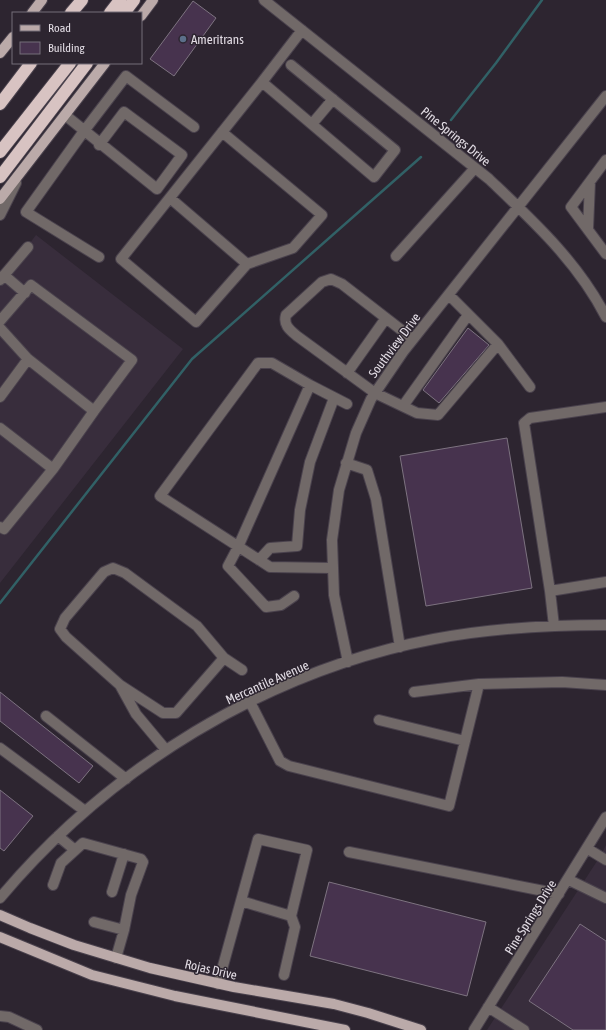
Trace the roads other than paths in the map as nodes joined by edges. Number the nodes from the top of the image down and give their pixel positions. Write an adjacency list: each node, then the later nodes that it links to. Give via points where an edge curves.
1 (42, 0): 7 (main road)
2 (82, 0): 8 (highway)
3 (120, 0): 9 (highway)
4 (134, 0): 10 (highway)
5 (153, 0): 11 (main road)
6 (264, 0): 12 (street, Pine Springs Drive)
7 (33, 12)
8 (73, 12)
9 (111, 12)
10 (125, 12)
11 (142, 15)
12 (302, 30): 21 (street); 34 (street, Pine Springs Drive)
13 (12, 38): 14 (main road)
14 (0, 53)
15 (30, 64): 23 (highway)
16 (30, 64): 25 (highway)
17 (69, 64): 32 (highway)
18 (86, 64): 36 (highway)
19 (104, 64): 26 (main road)
20 (291, 65): 24 (street)
21 (262, 82): 27 (street); 30 (street)
22 (606, 96): 40 (street, Southview Drive)
23 (0, 97)
24 (333, 99): 27 (street); 27 (street, via 395,150 374,177)
25 (0, 104)
26 (64, 115): 29 (street); 35 (main road)
27 (312, 124)
28 (194, 127): 29 (street, via 126,76)
29 (84, 131): 31 (street); 46 (street, via 26,212)
30 (222, 132): 38 (street); 47 (street, via 322,215 293,248)
31 (99, 145): 31 (street, via 157,189 182,155 124,112)
32 (0, 152)
33 (606, 160): 37 (street)
34 (475, 168): 40 (street, Pine Springs Drive); 45 (street)
35 (22, 170): 39 (main road); 41 (street)
36 (0, 177)
37 (590, 182): 42 (street); 42 (street, via 571,206)
38 (170, 198): 47 (street); 47 (street, via 121,259 196,322)
39 (0, 199)
40 (519, 206): 50 (street, Southview Drive); 52 (street, Pine Springs Drive, via 568,258)
41 (0, 215)
42 (588, 229): 44 (street)
43 (28, 247): 48 (street)
44 (606, 254)
45 (396, 256)
46 (100, 257)
47 (247, 264)
48 (2, 278): 49 (street)
49 (24, 293): 54 (street); 68 (street, via 31,285 132,360)
50 (449, 295): 51 (street); 56 (street, Southview Drive)
51 (468, 315): 57 (street); 66 (street)
52 (606, 317)
53 (386, 318): 56 (street); 59 (street); 59 (street, via 338,282 327,280 286,315 286,325)
54 (0, 321)
55 (0, 328): 58 (street)
56 (413, 339): 62 (street, Southview Drive)
57 (498, 344): 61 (street); 66 (street, via 438,415 417,413)
58 (28, 359): 63 (street); 68 (street)
59 (347, 373): 62 (street)
60 (310, 385): 64 (street); 73 (street); 73 (street, via 272,363 258,363 160,496)
61 (530, 387)
62 (375, 393): 66 (street); 70 (street, Southview Drive, via 356,433)
63 (0, 397)
64 (334, 398): 65 (street); 74 (street, via 310,462 296,546 270,548)
65 (347, 404)
66 (403, 406)
67 (606, 407): 77 (street, via 530,418 525,421 524,428)
68 (94, 411): 71 (street)
69 (0, 428): 71 (street)
70 (346, 462): 75 (street, Southview Drive, via 334,519); 81 (street, via 367,470 370,477 376,499)
71 (53, 469): 72 (street, via 4,530)
72 (0, 526)
73 (238, 547): 74 (street); 78 (street, via 228,566 266,607 281,605)
74 (259, 560): 75 (street, via 270,567)
75 (332, 568): 83 (street, Southview Drive, via 337,613)
76 (606, 582): 77 (street)
77 (550, 591): 80 (street)
78 (294, 596)
79 (606, 624): 80 (street, Mercantile Avenue)
80 (554, 626): 81 (street, Mercantile Avenue, via 473,633)
81 (400, 647): 83 (street, Mercantile Avenue)
82 (224, 658): 84 (street); 86 (street, via 176,713 163,713); 86 (street, via 197,626 125,573 113,568 104,572 65,618 60,629)
83 (348, 662): 89 (street, Mercantile Avenue)
84 (242, 670)
85 (479, 684): 87 (street, via 562,682); 88 (street); 92 (street)
86 (120, 685): 94 (street, via 136,714)
87 (606, 685)
88 (414, 692)
89 (250, 702): 92 (street, via 280,761 289,766 449,806); 94 (street, Mercantile Avenue)
90 (46, 716): 95 (street)
91 (379, 720): 92 (street)
92 (465, 741)
93 (0, 748): 96 (street)
94 (166, 750): 95 (street, Mercantile Avenue)
95 (126, 779): 96 (street, Mercantile Avenue)
96 (85, 811): 98 (street, Mercantile Avenue)
97 (606, 818): 99 (street, Pine Springs Drive)
98 (58, 836): 100 (street); 106 (street, Mercantile Avenue)
99 (588, 849): 103 (street); 104 (street, Pine Springs Drive)
100 (74, 850): 102 (street, via 83,843); 105 (street, via 61,863)
101 (349, 852): 108 (street)
102 (124, 854): 107 (street); 115 (street, via 143,862 131,895)
103 (606, 860)
104 (569, 880): 108 (street, Pine Springs Drive); 110 (street)
105 (53, 884)
106 (4, 886): 109 (street, Mercantile Avenue)
107 (112, 892)
108 (559, 894): 120 (street, Pine Springs Drive)
109 (0, 898)
110 (606, 898)
111 (241, 902): 113 (street); 113 (street, via 258,839 307,850); 119 (street)
112 (0, 914): 117 (main road, Rojas Drive, via 66,942)
113 (291, 916): 118 (street, via 294,927)
114 (94, 922): 115 (street)
115 (124, 930): 117 (street)
116 (0, 938): 123 (main road, via 92,975 204,1003)
117 (116, 958): 119 (main road, Rojas Drive)
118 (284, 975)
119 (218, 984): 124 (main road, Rojas Drive, via 334,1004)
120 (488, 1007): 125 (street, Pine Springs Drive); 126 (street)
121 (0, 1016): 122 (street, via 9,1017)
122 (37, 1030)
123 (345, 1030)
124 (421, 1030)
125 (474, 1030)
126 (524, 1030)

